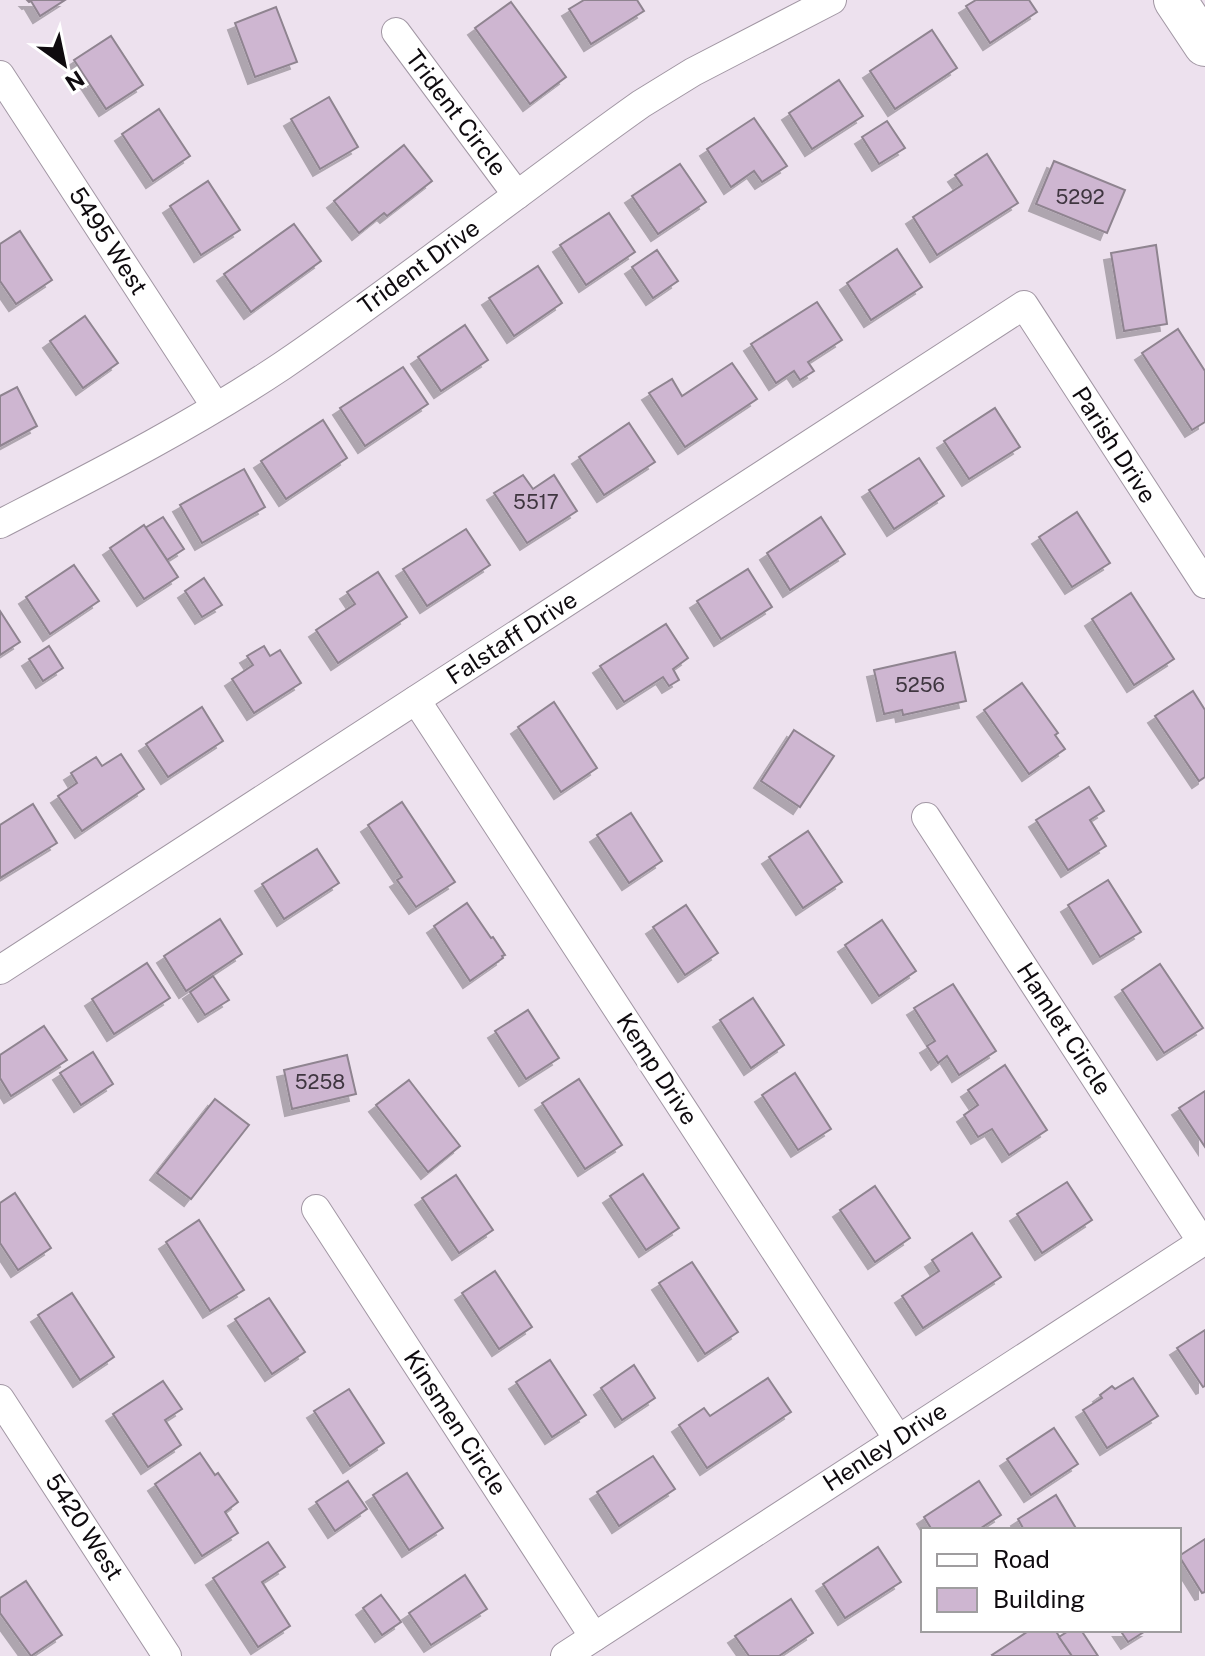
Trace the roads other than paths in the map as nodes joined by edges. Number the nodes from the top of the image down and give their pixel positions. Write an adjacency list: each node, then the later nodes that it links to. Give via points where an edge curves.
1 (832, 0): 6 (street, Trident Drive, via 641,104)
2 (1175, 0): 4 (main road)
3 (396, 32): 6 (street, Trident Circle)
4 (1205, 45)
5 (0, 75): 8 (street, 5495 West)
6 (517, 195): 8 (street, Trident Drive, via 281,367)
7 (1024, 305): 10 (street, Parish Drive); 11 (street, Falstaff Drive)
8 (216, 407): 9 (street, Trident Drive)
9 (0, 524)
10 (1205, 584)
11 (416, 700): 13 (street, Falstaff Drive); 17 (street, Kemp Drive)
12 (926, 817): 15 (street, Hamlet Circle)
13 (0, 970)
14 (316, 1209): 18 (street, Kinsmen Circle)
15 (1204, 1241): 17 (street, Henley Drive)
16 (0, 1399): 19 (street, 5420 West)
17 (898, 1439): 18 (street, Henley Drive)
18 (594, 1637): 20 (street, Henley Drive)
19 (167, 1656)
20 (565, 1656)

